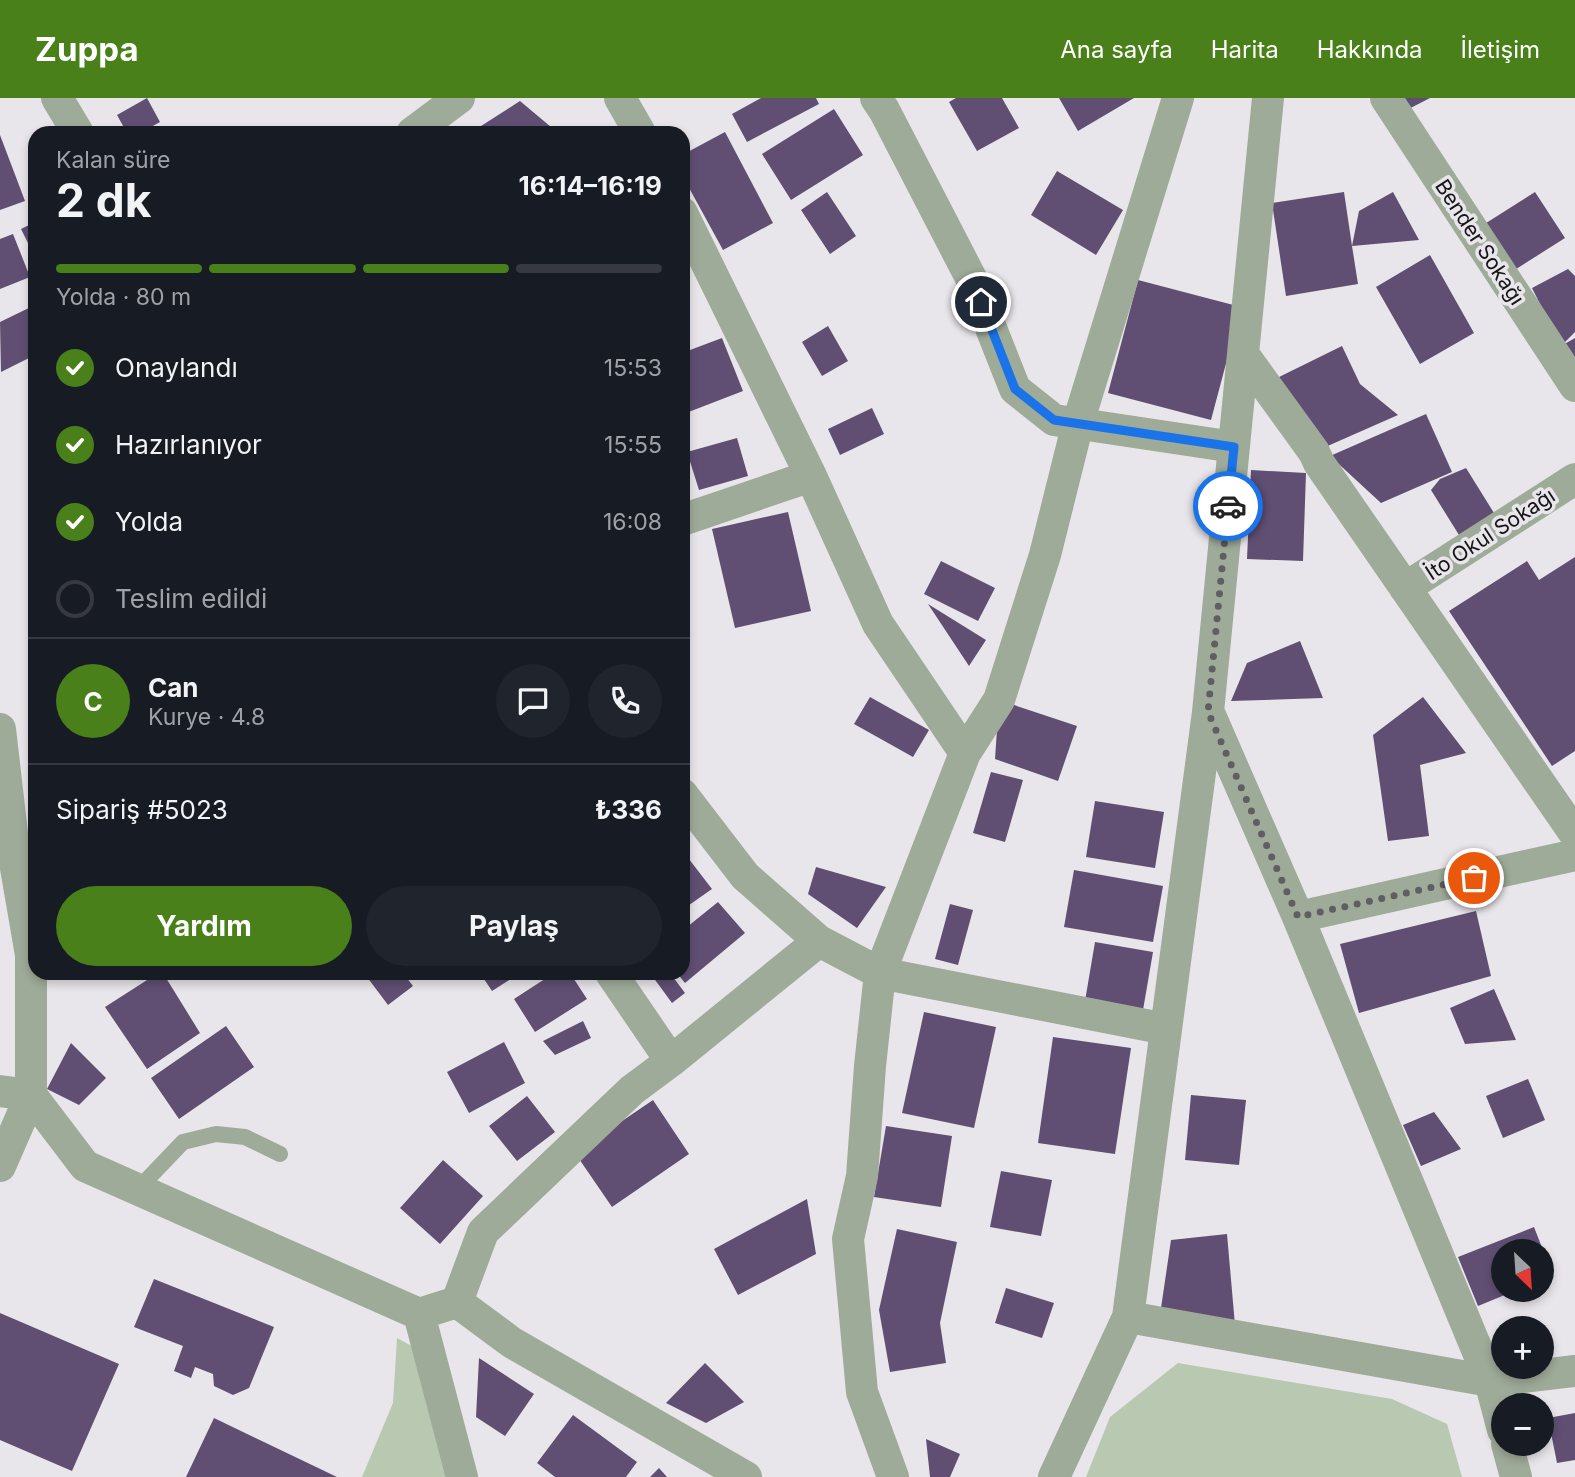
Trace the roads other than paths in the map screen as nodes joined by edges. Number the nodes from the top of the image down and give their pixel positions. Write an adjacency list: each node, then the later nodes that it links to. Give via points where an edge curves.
1 (57, 98): 8 (street)
2 (459, 98): 9 (street)
3 (620, 98): 10 (street)
4 (876, 98): 14 (street, via 972,280 1015,389 1054,420)
5 (1178, 98): 14 (street)
6 (1268, 98): 12 (street)
7 (1386, 98): 13 (street, Bender Sokağı)
8 (74, 126)
9 (421, 126)
10 (636, 126)
11 (690, 229): 16 (street)
12 (1243, 354): 15 (street); 19 (street)
13 (1575, 386)
14 (1078, 423): 15 (street); 22 (street, via 1045,555 999,700)
15 (1234, 447): 20 (street)
16 (811, 476): 18 (street); 22 (street, via 878,625)
17 (1575, 479): 19 (street, İto Okul Sokağı)
18 (690, 517)
19 (1405, 588): 24 (street)
20 (1208, 712): 28 (street); 33 (street)
21 (0, 729): 26 (street)
22 (965, 753): 30 (street)
23 (690, 804): 29 (street, via 745,876)
24 (1575, 834)
25 (1575, 855): 28 (street)
26 (26, 865): 27 (street)
27 (28, 901)
28 (1298, 917): 44 (street)
29 (819, 941): 30 (street); 34 (street)
30 (880, 973): 33 (street); 49 (street, via 862,1176 848,1239 862,1392)
31 (31, 980): 36 (street)
32 (616, 980): 34 (street)
33 (1166, 1029): 42 (street)
34 (671, 1061): 40 (street, via 632,1090 483,1232)
35 (0, 1091): 36 (street)
36 (31, 1095): 38 (street); 39 (street, via 85,1166)
37 (280, 1154): 39 (lane, via 245,1137 216,1135 183,1142)
38 (0, 1166)
39 (138, 1189): 41 (street)
40 (457, 1302): 41 (street); 48 (street, via 511,1342)
41 (419, 1314): 47 (street)
42 (1128, 1317): 44 (street); 50 (street)
43 (1575, 1371): 44 (street)
44 (1490, 1381): 45 (street)
45 (1493, 1393)
46 (1510, 1456): 51 (street)
47 (462, 1477)
48 (746, 1477)
49 (893, 1477)
50 (1054, 1477)
51 (1516, 1477)

